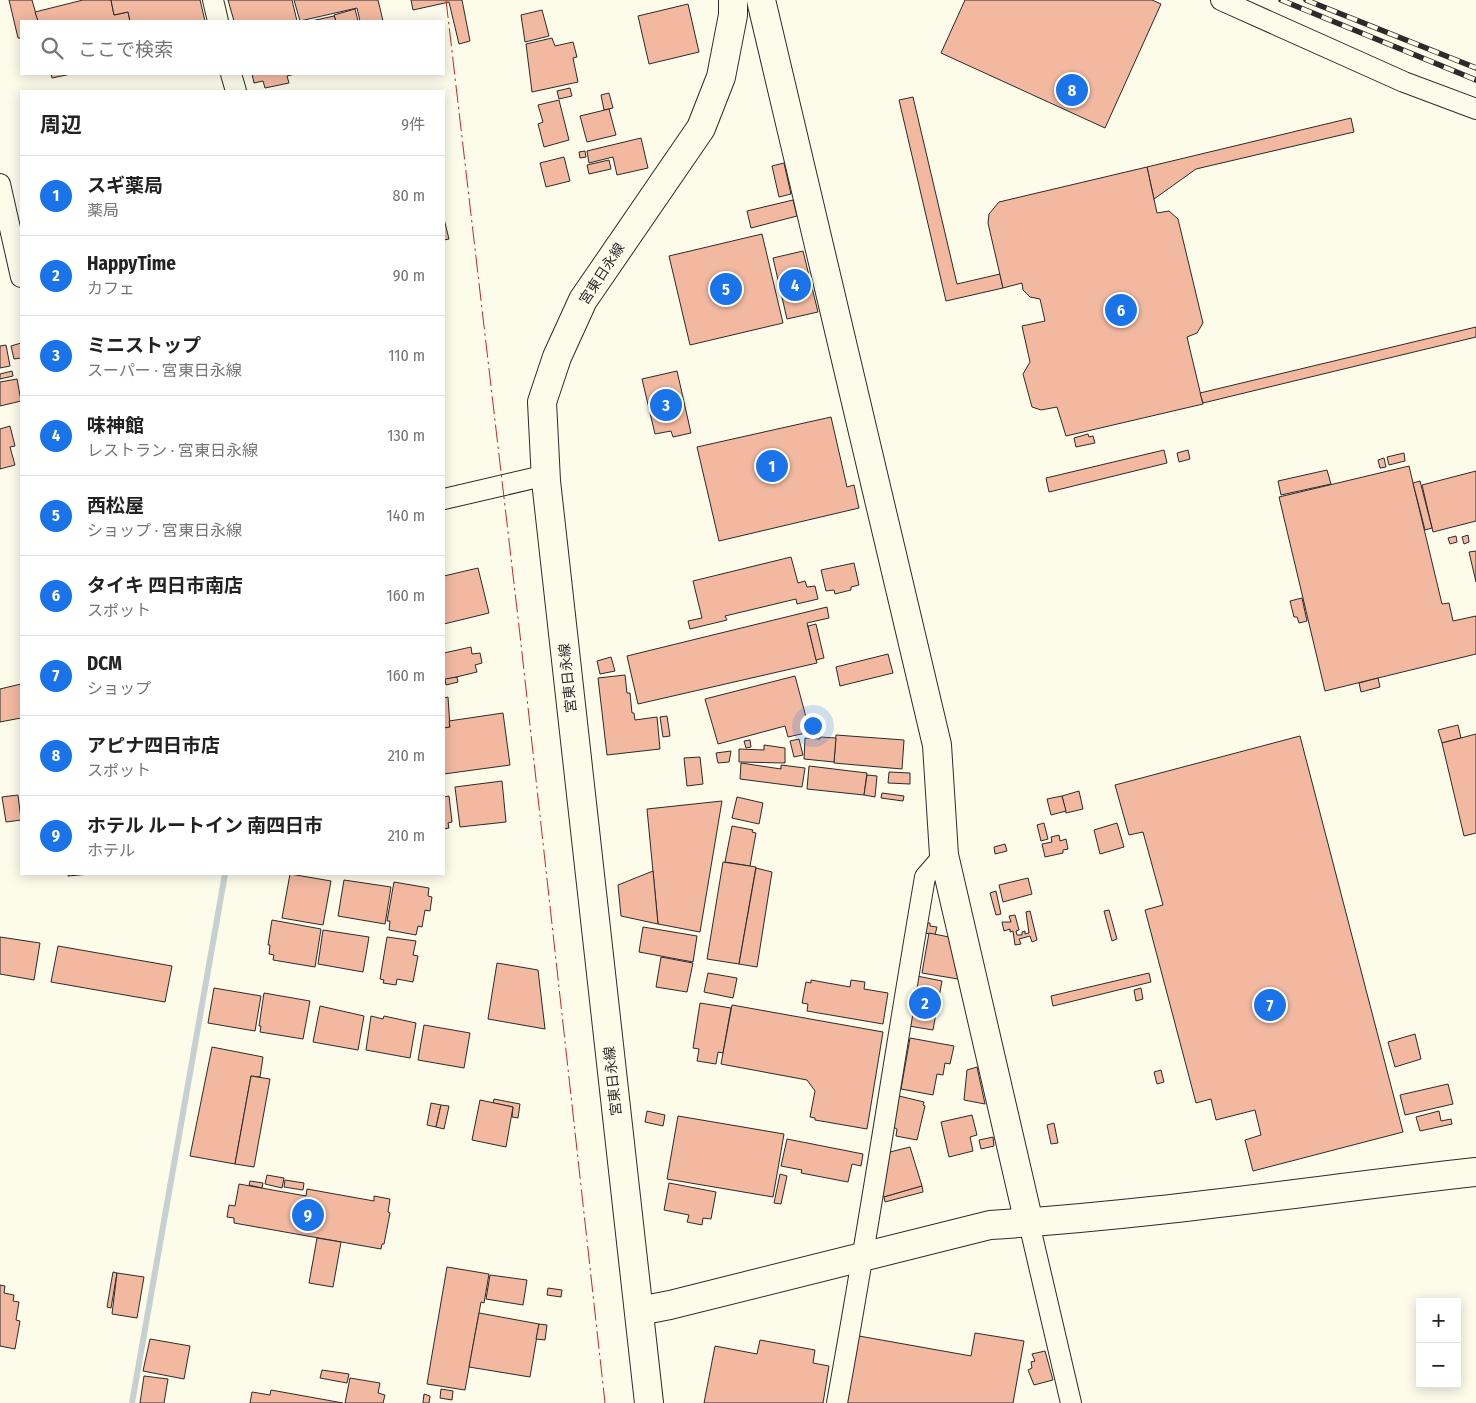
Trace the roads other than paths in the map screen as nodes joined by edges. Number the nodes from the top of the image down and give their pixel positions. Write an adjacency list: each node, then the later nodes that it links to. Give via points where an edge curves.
1 (213, 0): 5 (street)
2 (733, 0): 12 (street, 宮東日永線, via 721,77 701,128 583,300 557,357 542,402)
3 (761, 0): 14 (street, via 937,745)
4 (1222, 0): 8 (street, via 1404,82)
5 (218, 20)
6 (231, 75): 7 (street)
7 (236, 90)
8 (1476, 109)
9 (0, 184): 10 (street)
10 (16, 227): 11 (street)
11 (20, 266)
12 (547, 475): 13 (street); 18 (street, 宮東日永線)
13 (445, 499)
14 (944, 855): 16 (street); 17 (street, via 925,877)
15 (1476, 1172): 16 (street)
16 (1029, 1223): 17 (street, via 990,1225); 21 (street)
17 (862, 1256): 18 (street); 20 (street)
18 (639, 1311): 19 (street, 宮東日永線)
19 (649, 1403)
20 (836, 1403)
21 (1071, 1403)

